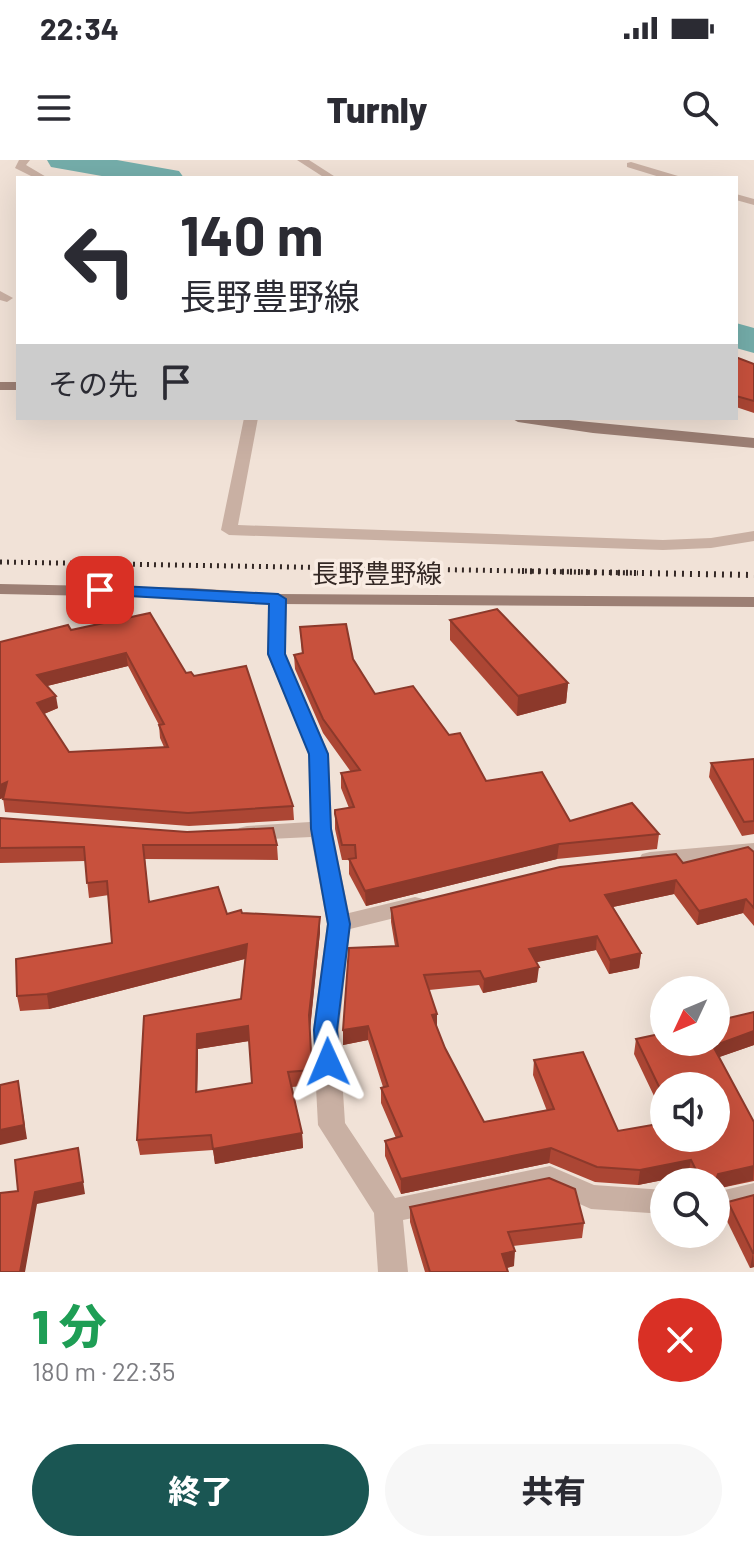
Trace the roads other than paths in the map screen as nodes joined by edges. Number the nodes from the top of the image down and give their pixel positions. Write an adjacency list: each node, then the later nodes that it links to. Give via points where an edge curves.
1 (302, 160): 5 (street)
2 (23, 161): 4 (street, via 19,166)
3 (631, 166): 6 (street)
4 (39, 176)
5 (329, 176)
6 (667, 176)
7 (251, 420): 10 (street, via 229,530 663,545)
8 (532, 420): 9 (main road)
9 (754, 443)
10 (754, 536)
11 (0, 589): 12 (main road, 長野豊野線)
12 (278, 599): 13 (main road, 長野豊野線); 14 (street, via 276,654 319,754)
13 (754, 602)
14 (321, 829): 15 (street); 19 (street)
15 (218, 834)
16 (754, 850): 17 (street)
17 (631, 861)
18 (441, 899): 19 (street)
19 (339, 924): 23 (street, via 326,1030 332,1125)
20 (754, 1195): 22 (street)
21 (650, 1201): 23 (street, via 591,1197 550,1178)
22 (730, 1201)
23 (388, 1211): 24 (street)
24 (393, 1272)

